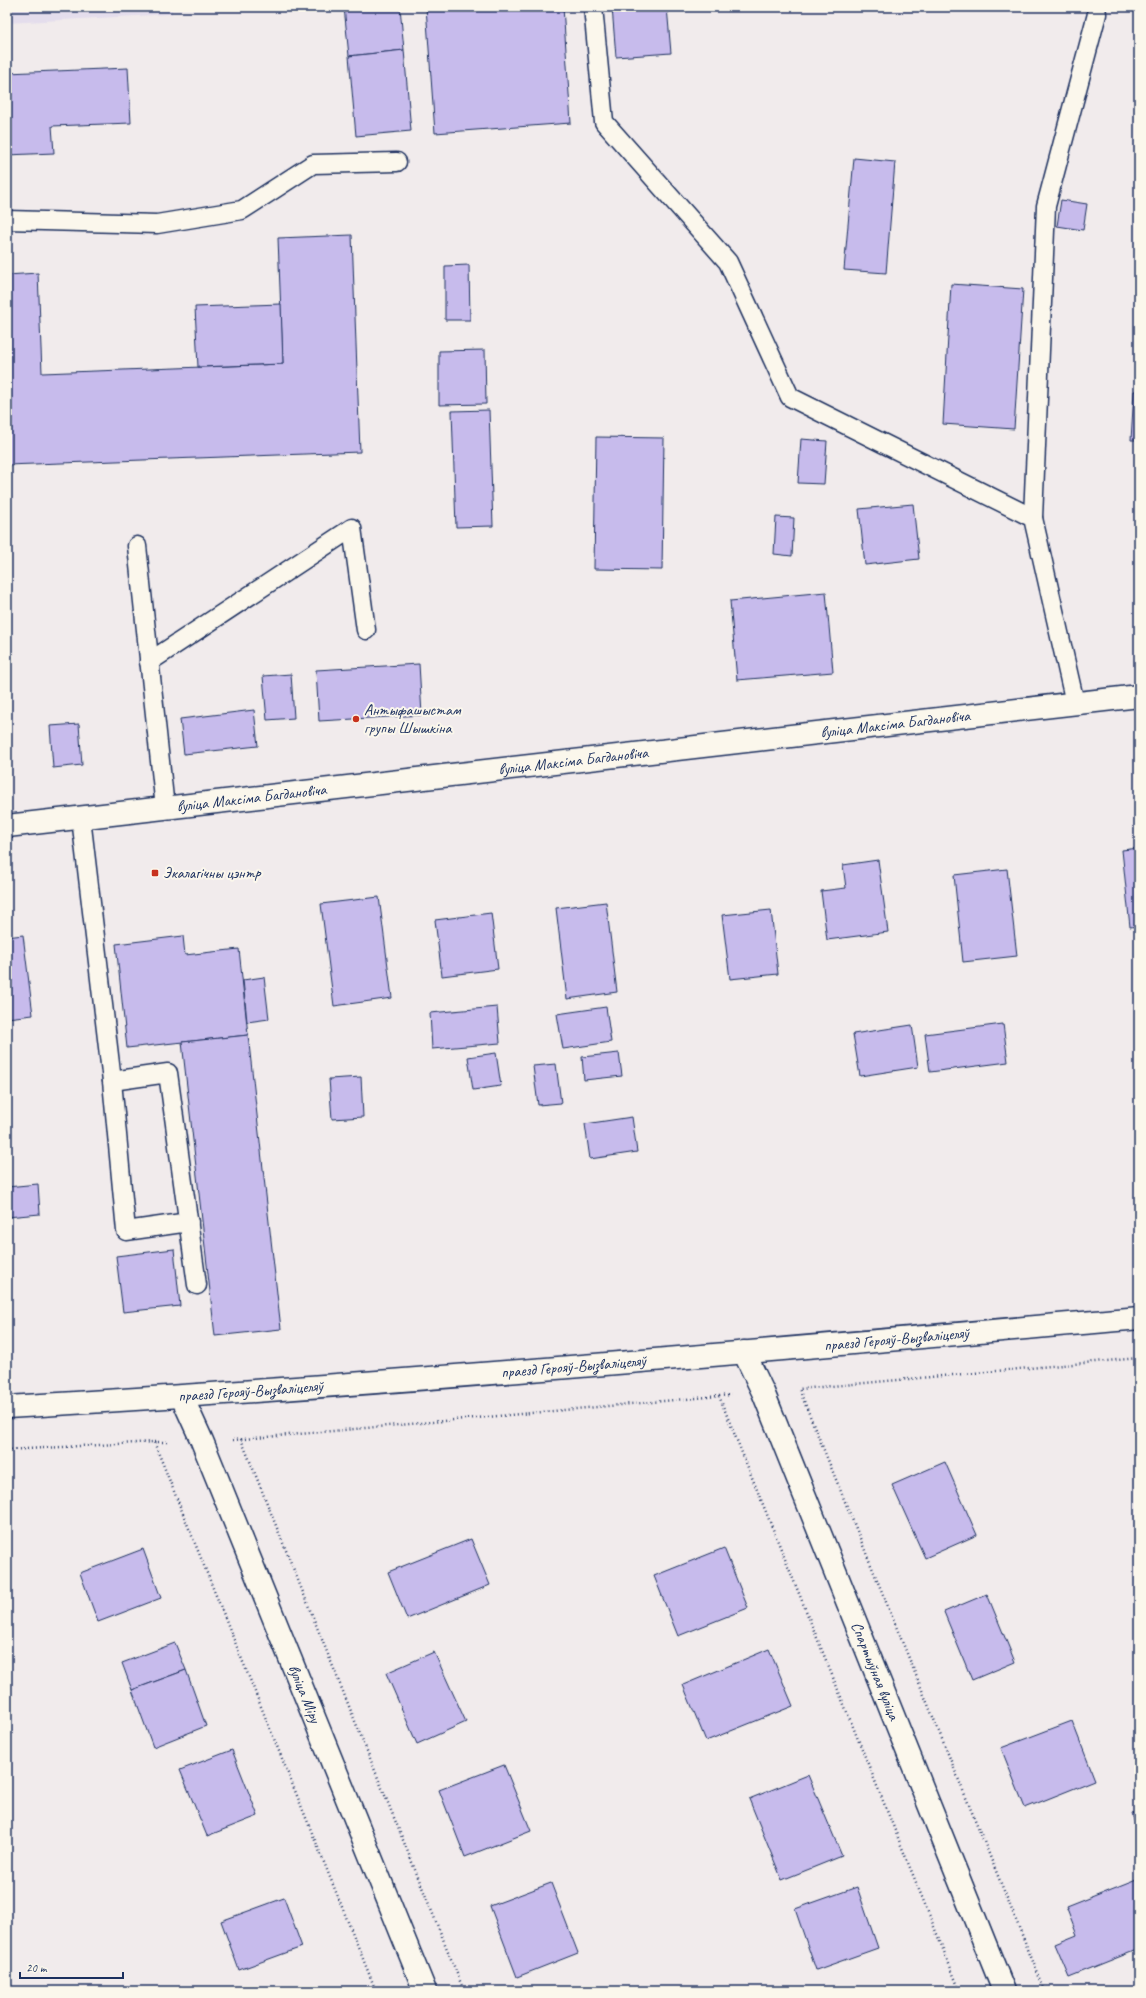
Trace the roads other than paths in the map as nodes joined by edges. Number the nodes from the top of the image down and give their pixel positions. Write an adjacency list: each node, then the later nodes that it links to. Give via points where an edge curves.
1 (593, 7): 5 (lane, via 604,122 728,262 790,397)
2 (1096, 7): 5 (lane, via 1097,14 1046,206)
3 (397, 162): 4 (lane, via 314,164 242,210 157,224)
4 (7, 220)
5 (1033, 518): 10 (lane)
6 (137, 546): 8 (lane)
7 (366, 630): 8 (lane, via 352,528)
8 (149, 662): 11 (lane)
9 (1139, 696): 10 (street, вуліца Максіма Багдановіча)
10 (1075, 703): 11 (street, вуліца Максіма Багдановіча)
11 (165, 808): 12 (street, вуліца Максіма Багдановіча)
12 (81, 818): 13 (street, вуліца Максіма Багдановіча); 14 (lane)
13 (7, 826)
14 (112, 1081): 15 (lane, via 168,1073); 15 (lane, via 126,1231)
15 (189, 1222): 16 (lane)
16 (198, 1285)
17 (1139, 1318): 18 (street, праезд Герояў-Вызваліцеляў)
18 (744, 1352): 19 (street, праезд Герояў-Вызваліцеляў); 22 (street, Спартыўная вуліца, via 763,1392)
19 (182, 1397): 20 (street, праезд Герояў-Вызваліцеляў); 21 (street, вуліца Міру)
20 (7, 1407)
21 (425, 1991)
22 (1004, 1991)

